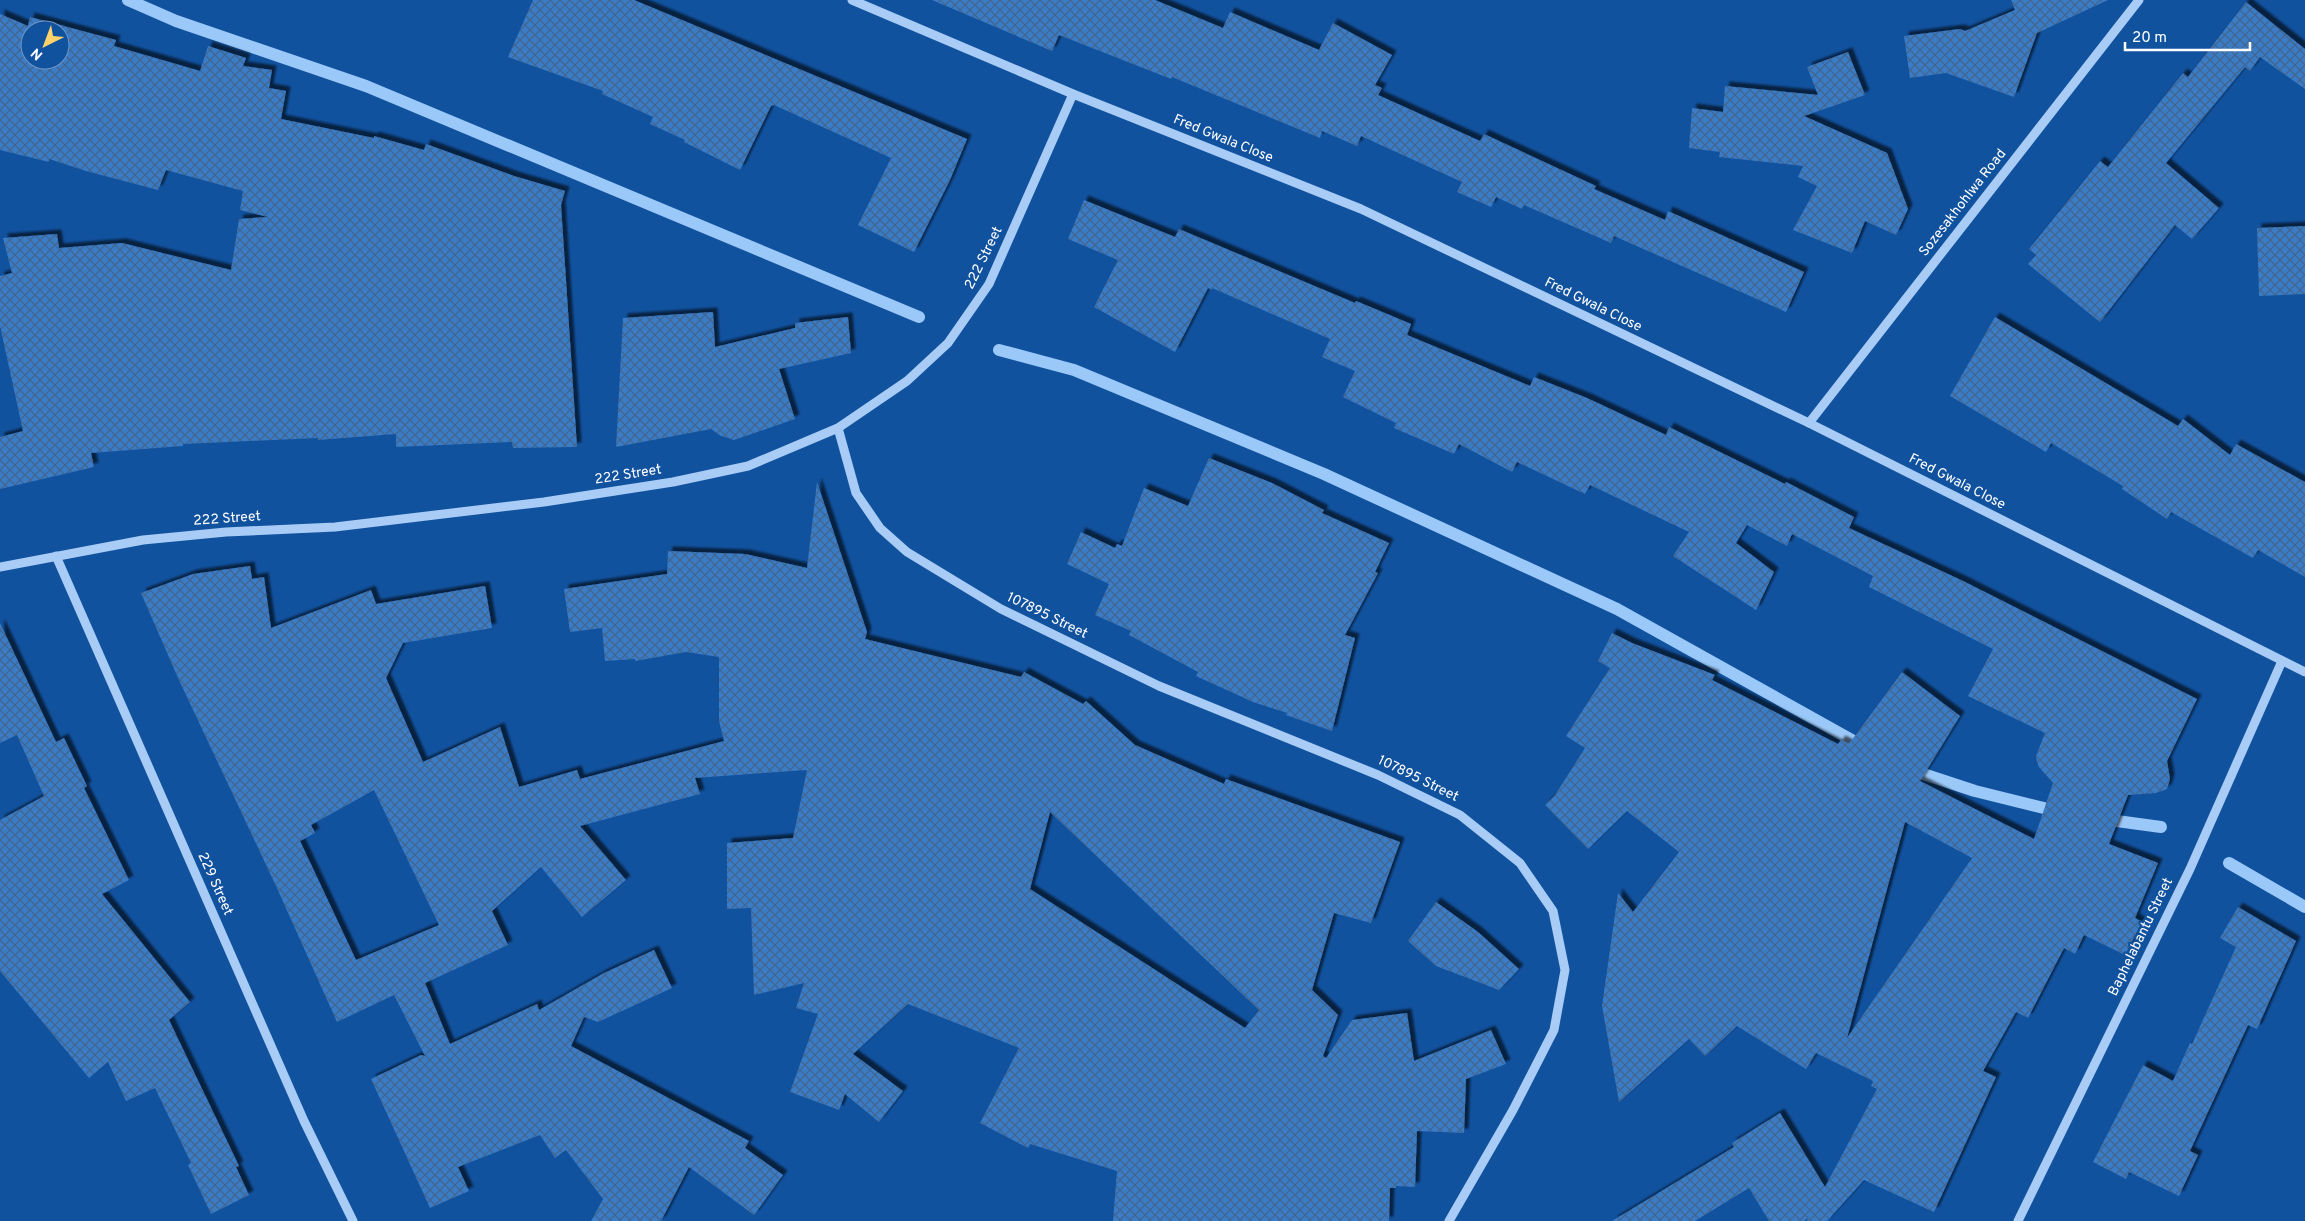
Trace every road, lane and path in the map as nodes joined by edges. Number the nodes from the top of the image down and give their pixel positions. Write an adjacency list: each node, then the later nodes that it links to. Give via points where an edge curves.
1 (852, 0): 3 (street, Fred Gwala Close)
2 (2139, 0): 4 (street, Sozesakhohlwa Road)
3 (1073, 94): 4 (street, Fred Gwala Close, via 1361,210); 5 (street, 222 Street, via 989,284 953,336 907,382)
4 (1810, 423): 8 (street, Fred Gwala Close)
5 (838, 428): 6 (street, 222 Street, via 748,466 673,482 544,502 335,527 143,540); 11 (street, 107895 Street, via 856,493 880,528 907,552 1001,609 1159,686 1378,774 1460,815 1520,863 1553,911 1565,970 1554,1030 1513,1110)
6 (56, 556): 7 (street, 222 Street); 10 (street, 229 Street, via 304,1121)
7 (0, 567)
8 (2282, 662): 9 (street, Fred Gwala Close); 12 (street, Baphelabantu Street, via 2190,869)
9 (2305, 672)
10 (353, 1221)
11 (1449, 1221)
12 (2018, 1221)

